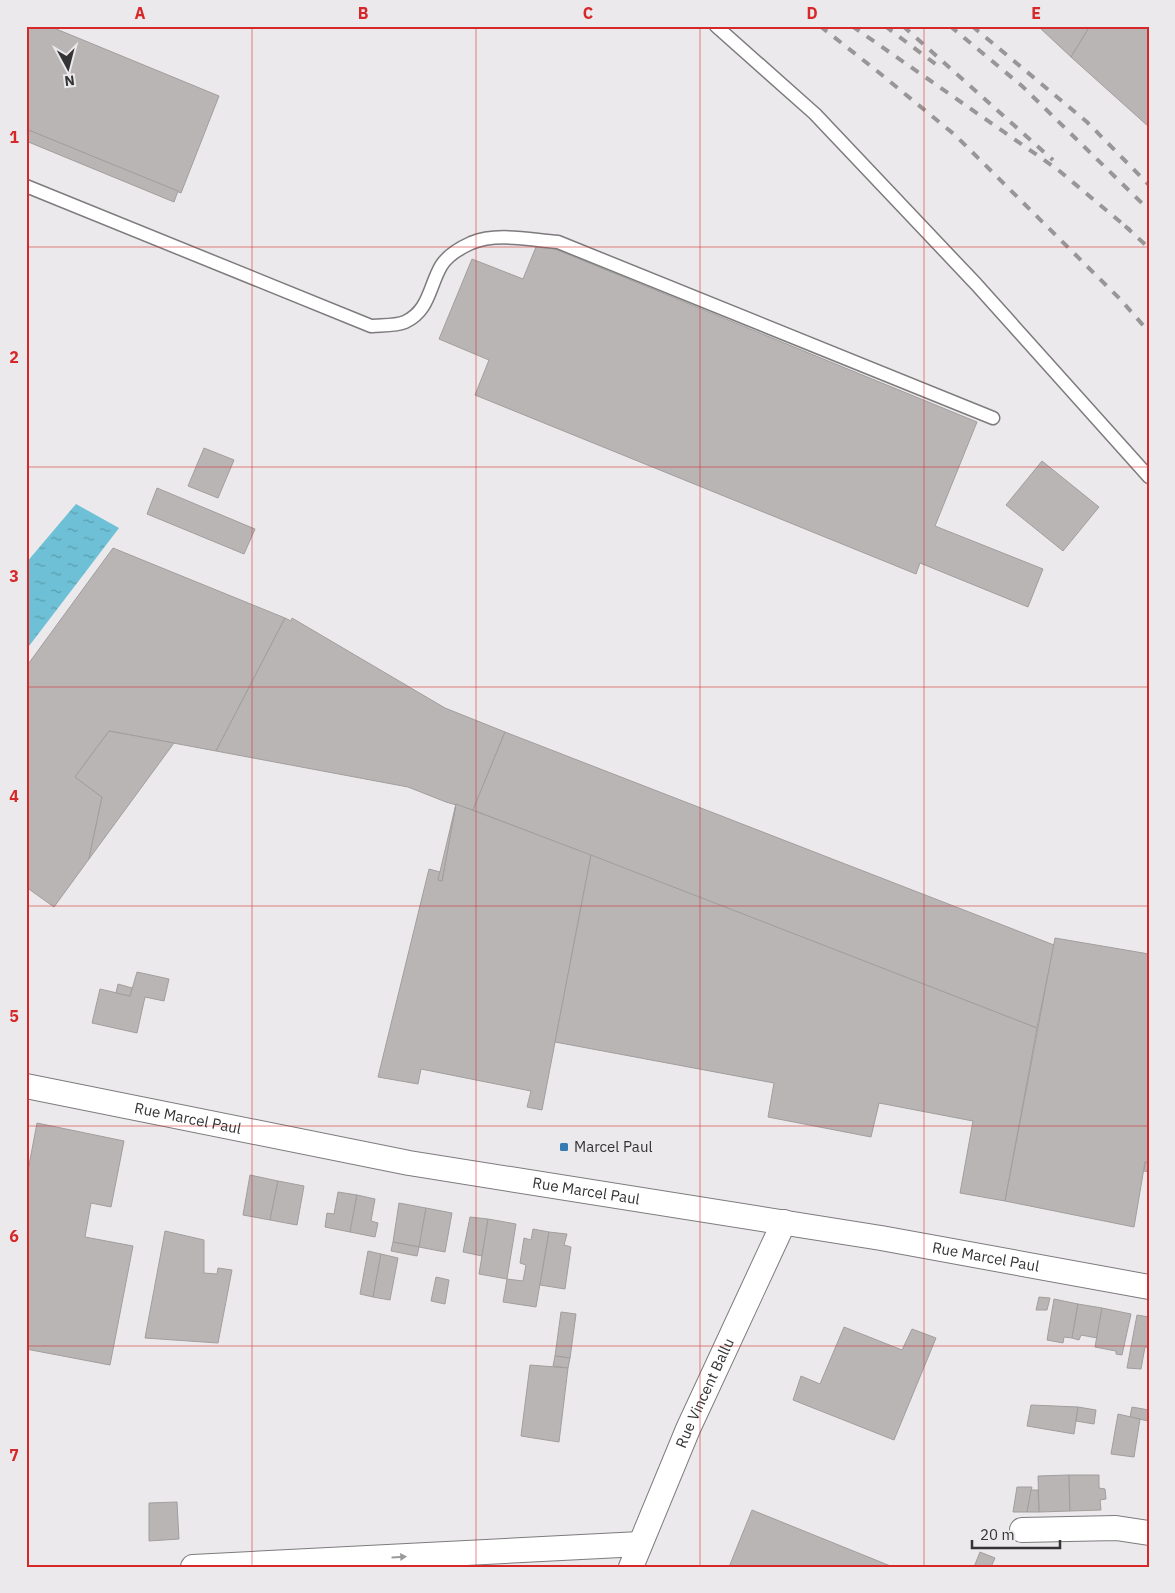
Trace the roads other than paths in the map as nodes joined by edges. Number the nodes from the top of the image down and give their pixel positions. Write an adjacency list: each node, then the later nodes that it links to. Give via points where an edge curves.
1 (716, 26): 4 (lane, via 822,121 976,284)
2 (26, 186): 3 (lane, via 371,326 403,323 417,315 426,303 441,265 472,242 498,237 558,242)
3 (993, 418)
4 (1149, 477)
5 (26, 1086): 6 (street, Rue Marcel Paul, via 409,1163)
6 (784, 1222): 7 (street, Rue Marcel Paul); 10 (street, Rue Vincent Ballu, via 688,1429)
7 (1149, 1287)
8 (1022, 1530): 9 (street, via 1116,1528)
9 (1149, 1533)
10 (640, 1544): 11 (street, one-way to 10); 12 (street, Rue Vincent Ballu)
11 (193, 1567)
12 (631, 1567)

